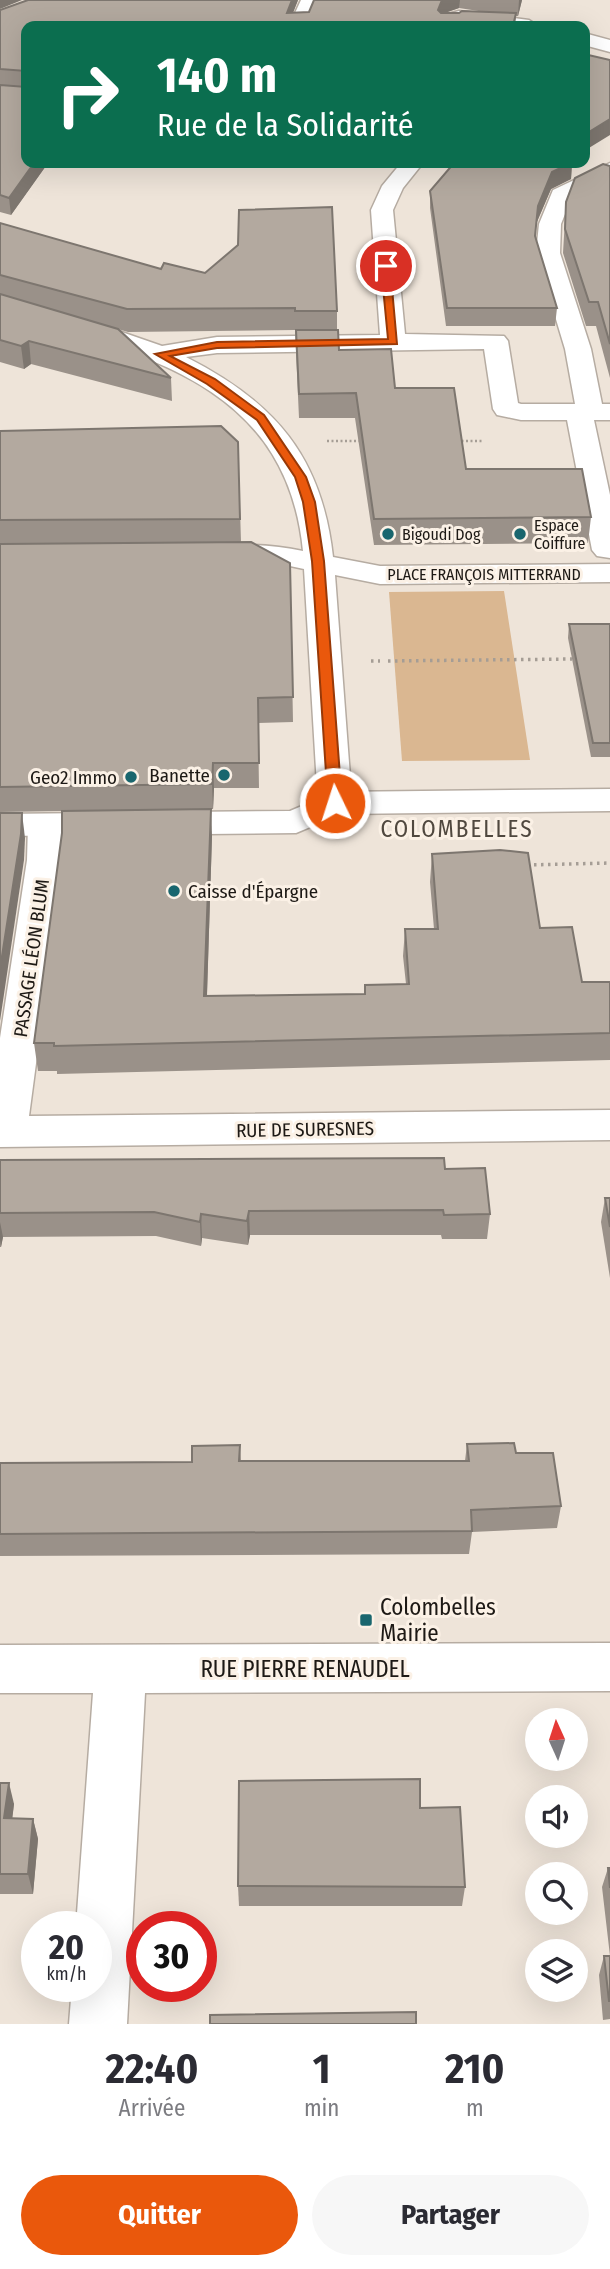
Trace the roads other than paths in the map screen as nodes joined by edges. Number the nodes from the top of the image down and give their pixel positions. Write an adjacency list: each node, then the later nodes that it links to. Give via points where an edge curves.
1 (310, 0): 2 (street)
2 (300, 21)
3 (450, 21): 4 (street, via 459,17)
4 (490, 21)
5 (590, 41): 6 (street)
6 (610, 46)
7 (590, 162): 8 (street)
8 (610, 167): 13 (street, via 561,195 550,224 548,253)
9 (408, 168): 11 (street, via 382,210)
10 (0, 305): 12 (street)
11 (393, 342): 12 (street, via 217,345); 13 (street, via 495,341 506,409)
12 (160, 354): 15 (street, via 211,381 261,418 300,477 309,502)
13 (593, 412): 16 (street)
14 (201, 555): 15 (street, PLACE FRANÇOIS MITTERRAND, via 276,554)
15 (318, 561): 16 (street, PLACE FRANÇOIS MITTERRAND, via 380,575); 18 (street)
16 (608, 561)
17 (610, 800): 18 (street)
18 (335, 803): 20 (street, via 296,822)
19 (0, 825): 20 (street)
20 (45, 825): 22 (street, PASSAGE LÉON BLUM, via 45,860)
21 (610, 1125): 22 (street, RUE DE SURESNES)
22 (3, 1132)
23 (610, 1667): 24 (street, RUE PIERRE RENAUDEL)
24 (121, 1668): 25 (street, RUE PIERRE RENAUDEL); 26 (street)
25 (0, 1669)
26 (98, 2024)

